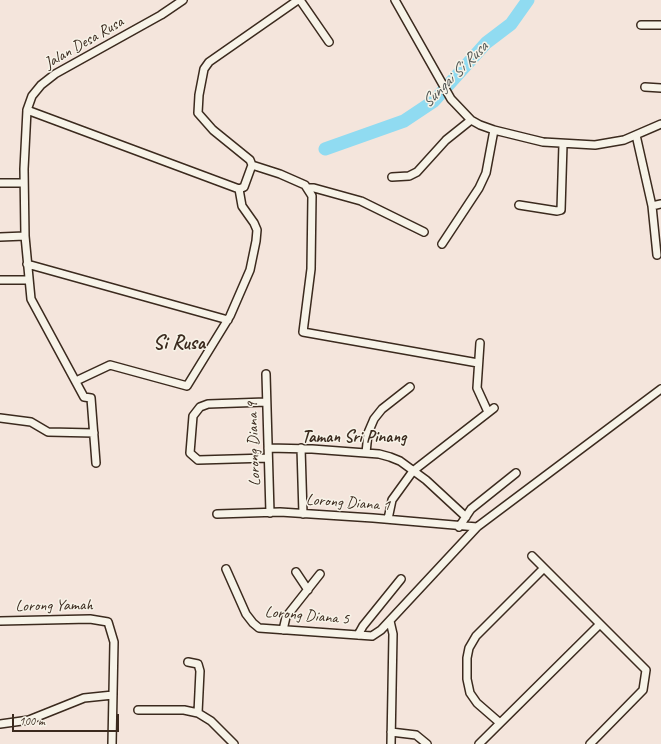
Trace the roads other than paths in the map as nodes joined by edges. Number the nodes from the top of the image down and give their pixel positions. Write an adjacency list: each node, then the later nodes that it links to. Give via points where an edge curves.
1 (183, 0): 9 (street, Jalan Desa Rusa, via 55,74 32,96)
2 (299, 0): 6 (street); 15 (street, via 209,62 204,69 198,113 213,130 250,160)
3 (395, 0): 10 (street, via 441,84)
4 (641, 24): 5 (street)
5 (661, 25)
6 (329, 42)
7 (645, 88): 8 (street)
8 (661, 88)
9 (27, 110): 18 (street, Jalan Desa Rusa); 20 (street)
10 (471, 120): 12 (street); 16 (street, via 446,140 416,172 409,176)
11 (661, 124): 13 (street)
12 (494, 130): 14 (street, via 543,142); 27 (street, via 484,178)
13 (636, 135): 14 (street, via 595,145); 23 (street)
14 (563, 144): 22 (street, via 561,210)
15 (252, 165): 19 (street, via 280,174); 20 (street, via 244,187)
16 (392, 177)
17 (0, 183): 18 (street)
18 (24, 183): 26 (street, Jalan Desa Rusa)
19 (308, 188): 24 (street, via 354,198); 34 (street, via 312,196 312,237 304,332)
20 (239, 189): 32 (street, via 242,206 257,230 250,270)
21 (661, 204): 23 (street)
22 (519, 205)
23 (652, 206): 28 (street)
24 (424, 232)
25 (0, 236): 26 (street)
26 (25, 236): 29 (street, Jalan Desa Rusa)
27 (442, 244)
28 (657, 255)
29 (28, 264): 31 (street, Jalan Desa Rusa); 32 (street)
30 (0, 280): 31 (street)
31 (29, 280): 36 (street, Jalan Desa Rusa, via 32,302)
32 (228, 320): 36 (street, via 187,386 110,365)
33 (480, 343): 34 (street)
34 (478, 363): 47 (street, via 477,388 491,410)
35 (266, 374): 39 (street, Lorong Diana 9)
36 (76, 382): 41 (street, Jalan Desa Rusa, via 84,397 91,398)
37 (410, 387): 44 (street, via 382,409 374,420 368,433)
38 (661, 389): 55 (street, Lorong Diana 5)
39 (266, 402): 42 (street, Lorong Diana 9); 45 (street, via 208,404 200,407 193,416 190,453 198,460)
40 (0, 418): 41 (street, via 31,422 48,432)
41 (94, 434): 46 (street)
42 (268, 448): 43 (street); 45 (street, Lorong Diana 9)
43 (301, 448): 44 (street); 51 (street)
44 (366, 453): 47 (street, via 390,457)
45 (268, 458): 49 (street, Lorong Diana 9)
46 (96, 463)
47 (413, 471): 52 (street); 53 (street, via 392,500)
48 (516, 473): 52 (street, via 471,509)
49 (270, 513): 50 (street, Lorong Diana 1); 51 (street, Lorong Diana 1)
50 (217, 514)
51 (303, 514): 53 (street, Lorong Diana 1)
52 (466, 517): 54 (street)
53 (388, 519): 54 (street, Lorong Diana 1)
54 (459, 526): 55 (street, Lorong Diana 1)
55 (477, 527): 64 (street, Lorong Diana 5)
56 (532, 556): 57 (street)
57 (544, 568): 65 (street); 72 (street, via 476,636 469,648 467,679 470,693 477,703)
58 (226, 569): 66 (street, Lorong Diana 5, via 252,623 259,628)
59 (296, 572): 62 (street)
60 (320, 574): 62 (street)
61 (400, 579): 67 (street)
62 (308, 590): 66 (street, via 286,617)
63 (0, 621): 69 (street, Lorong Yamah, via 90,619 108,622 114,642)
64 (390, 621): 67 (street, Lorong Diana 5, via 372,636); 74 (street, via 393,634)
65 (600, 624): 72 (street); 80 (street, via 646,670 646,681 643,690)
66 (283, 630): 67 (street, Lorong Diana 5)
67 (358, 635)
68 (188, 662): 71 (street, via 198,664 200,671)
69 (113, 695): 73 (street, via 84,698 29,720); 75 (street)
70 (138, 710): 71 (street, via 184,710)
71 (198, 713): 76 (street)
72 (500, 723): 79 (street)
73 (0, 724)
74 (391, 732): 77 (street); 78 (street, via 416,735)
75 (112, 744)
76 (234, 744)
77 (390, 744)
78 (427, 744)
79 (480, 744)
80 (590, 744)

